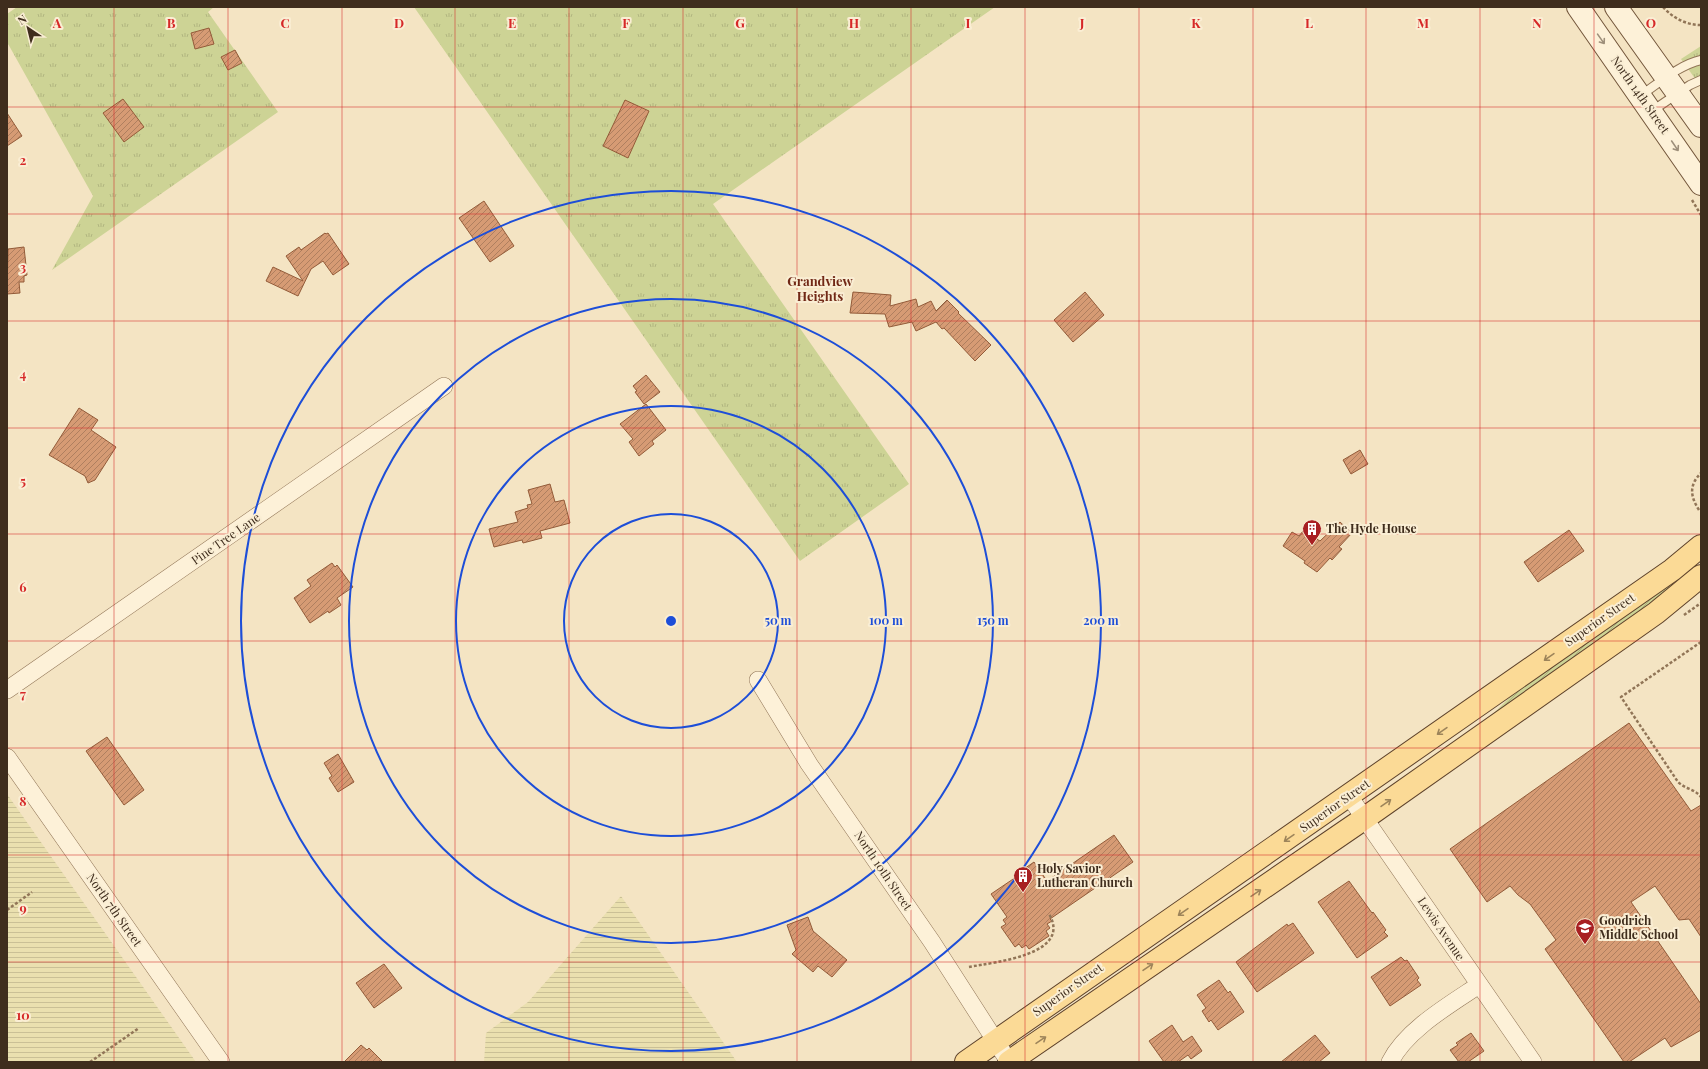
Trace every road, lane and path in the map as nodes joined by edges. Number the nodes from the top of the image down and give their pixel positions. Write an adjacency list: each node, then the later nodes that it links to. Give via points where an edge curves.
1 (1578, 7): 8 (main road, North 14th Street, one-way to 8)
2 (1616, 7): 7 (main road)
3 (1663, 7): 4 (path, via 1681,21)
4 (1701, 25)
5 (1701, 60): 7 (lane, via 1693,62)
6 (1701, 80): 7 (lane)
7 (1672, 86): 8 (lane); 8 (lane); 9 (main road)
8 (1646, 104): 10 (main road, North 14th Street, one-way to 10)
9 (1701, 126)
10 (1701, 184)
11 (444, 386): 18 (street, Pine Tree Lane)
12 (1701, 473): 13 (path, via 1691,485 1691,494)
13 (1699, 510)
14 (1701, 546): 20 (main road, Superior Street, one-way to 20, via 1672,570)
15 (1701, 576): 22 (main road, one-way to 15, via 1656,613)
16 (1701, 642): 21 (path, via 1621,697 1678,782 1697,792)
17 (758, 680): 29 (street, North 10th Street, via 809,764 932,942)
18 (7, 690)
19 (7, 757): 31 (street, North 7th Street)
20 (1349, 796): 22 (street, Lewis Avenue); 29 (main road, Superior Street, one-way to 29)
21 (1701, 797)
22 (1364, 818): 27 (street, Lewis Avenue); 33 (main road, one-way to 22)
23 (32, 892): 24 (path)
24 (7, 910)
25 (1049, 914): 26 (path, via 1053,921 1054,934 1049,942 1027,955)
26 (969, 967)
27 (1479, 985): 34 (street, via 1407,1038); 35 (street, Lewis Avenue)
28 (140, 1028): 30 (path)
29 (994, 1041): 32 (main road, Superior Street); 33 (street, North 10th Street)
30 (90, 1062)
31 (221, 1062)
32 (966, 1062)
33 (1009, 1062)
34 (1390, 1062)
35 (1533, 1062)

